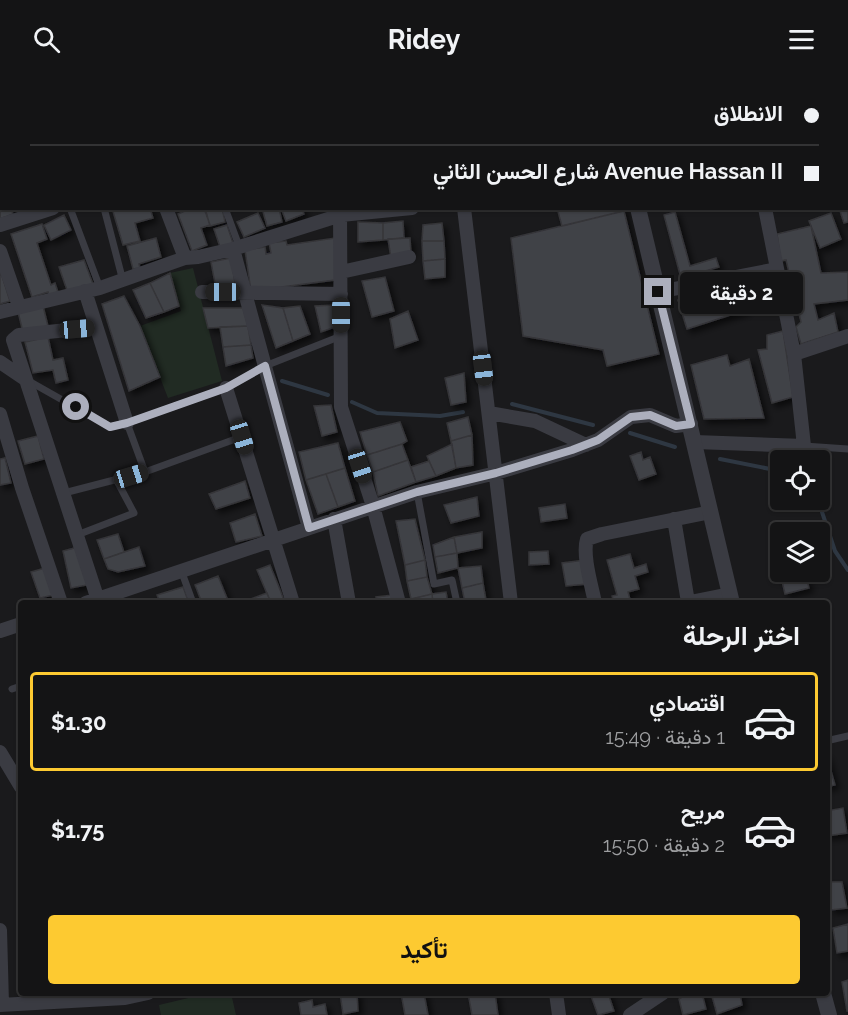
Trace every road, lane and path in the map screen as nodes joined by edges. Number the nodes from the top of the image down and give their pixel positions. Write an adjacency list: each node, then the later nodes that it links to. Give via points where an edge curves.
1 (44, 210): 11 (street)
2 (71, 210): 19 (lane)
3 (105, 210): 18 (lane)
4 (167, 210): 15 (street)
5 (226, 210): 12 (lane)
6 (376, 210): 10 (street)
7 (464, 210): 35 (street)
8 (639, 210): 23 (street)
9 (765, 210): 16 (street)
10 (341, 212): 12 (street); 17 (street)
11 (0, 225)
12 (236, 248): 15 (street); 22 (street)
13 (0, 251): 25 (street)
14 (409, 257): 17 (street)
15 (185, 258): 18 (street)
16 (777, 269): 23 (street); 30 (street)
17 (341, 272): 24 (street)
18 (123, 281): 19 (street)
19 (100, 288): 20 (street)
20 (85, 291): 25 (street); 27 (street)
21 (202, 292): 22 (street)
22 (245, 292): 24 (street); 32 (street)
23 (658, 292): 38 (street)
24 (341, 294): 28 (street)
25 (19, 306): 26 (street)
26 (0, 312)
27 (96, 327): 33 (street, via 15,337); 37 (street)
28 (341, 336): 32 (lane); 49 (street, via 341,407)
29 (848, 336): 30 (street)
30 (794, 354): 42 (street)
31 (0, 362): 33 (street)
32 (265, 366): 34 (lane); 53 (street)
33 (25, 379): 37 (lane, via 110,427); 48 (street)
34 (226, 388): 37 (lane); 39 (street)
35 (489, 413): 41 (street, via 535,421); 45 (street)
36 (0, 414): 58 (street)
37 (127, 423): 44 (lane)
38 (691, 424): 40 (street); 41 (street, via 676,426 650,415 639,415)
39 (242, 437): 44 (lane); 55 (street)
40 (695, 442): 42 (street); 50 (street)
41 (586, 445): 45 (street)
42 (804, 446): 43 (lane)
43 (848, 449)
44 (145, 472): 46 (lane)
45 (496, 473): 47 (street); 66 (street)
46 (117, 481): 48 (lane); 54 (lane, via 134,513)
47 (417, 492): 49 (street); 65 (lane, via 435,584 452,580)
48 (64, 493): 54 (street)
49 (373, 506): 51 (street); 64 (street)
50 (711, 512): 52 (street); 57 (street)
51 (334, 519): 53 (street); 63 (street)
52 (675, 519): 67 (street, via 587,539 586,555); 68 (street)
53 (309, 528): 55 (street)
54 (77, 535): 59 (street)
55 (273, 539): 56 (street); 62 (street)
56 (182, 570): 60 (street); 61 (lane)
57 (731, 599)
58 (60, 600)
59 (93, 600)
60 (100, 600)
61 (192, 600)
62 (292, 600)
63 (348, 600)
64 (398, 600)
65 (456, 600)
66 (511, 600)
67 (595, 600)
68 (687, 600)
69 (18, 625): 70 (street)
70 (0, 631)
71 (18, 687): 72 (lane)
72 (12, 689)
73 (848, 736): 74 (lane)
74 (830, 740)
75 (0, 752): 76 (street)
76 (18, 782)
77 (0, 930): 83 (street)
78 (90, 996): 79 (street); 83 (street)
79 (124, 996)
80 (556, 996): 84 (street)
81 (658, 996): 85 (street)
82 (824, 996): 86 (street)
83 (1, 1004)
84 (559, 1015)
85 (630, 1015)
86 (829, 1015)

